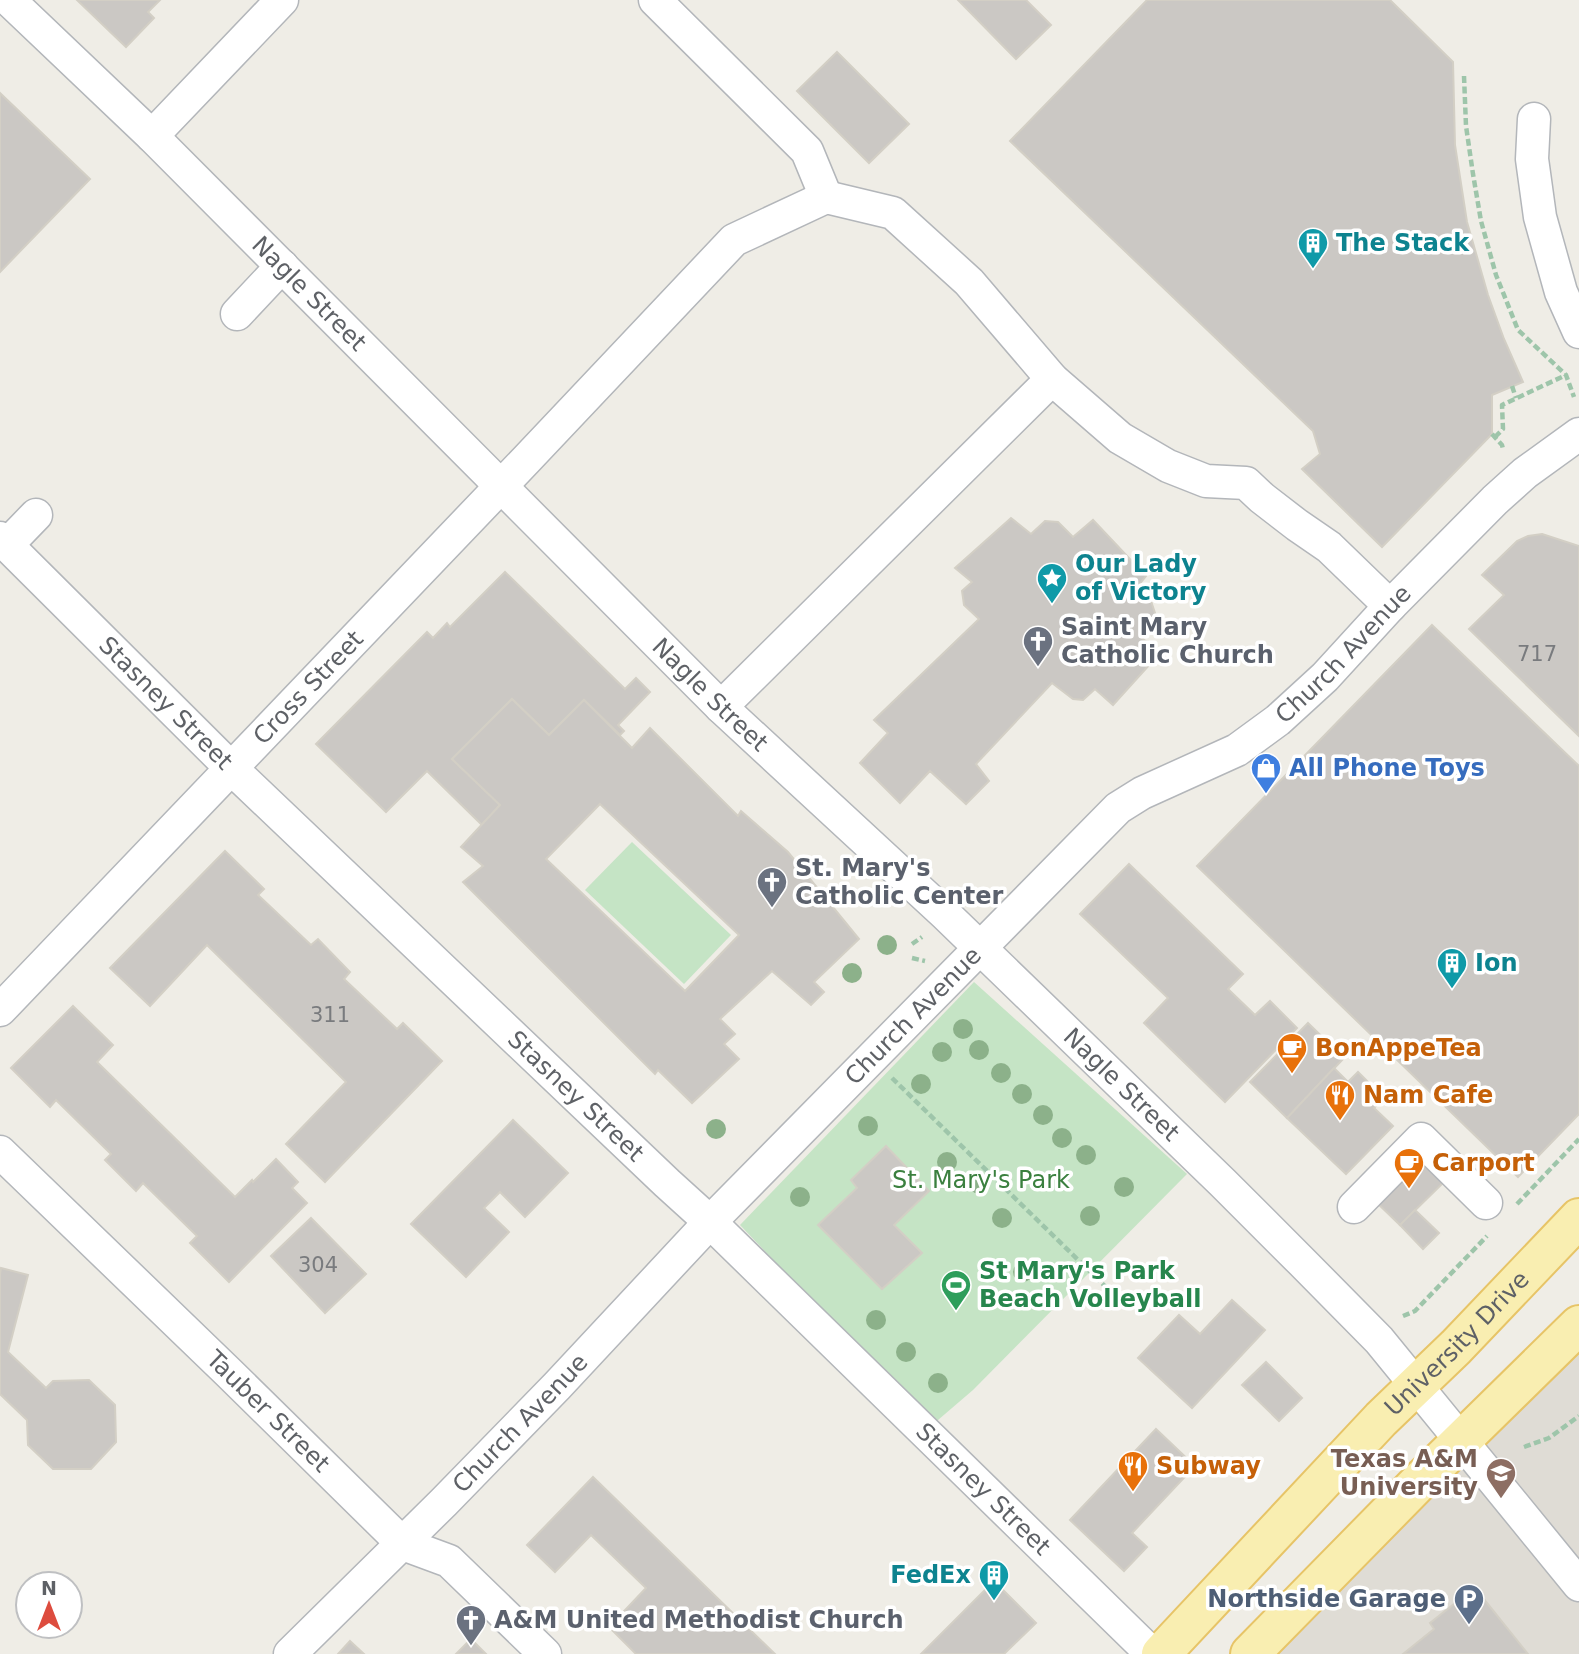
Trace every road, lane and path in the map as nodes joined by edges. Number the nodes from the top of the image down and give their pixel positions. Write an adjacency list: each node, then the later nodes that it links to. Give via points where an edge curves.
1 (9, 0): 6 (street, Nagle Street)
2 (282, 0): 6 (street)
3 (655, 0): 7 (street, via 807,151)
4 (1464, 76): 11 (path, via 1466,126 1481,221 1496,275 1518,330)
5 (1534, 119): 10 (street, via 1532,159 1540,216 1561,292)
6 (152, 136): 8 (street, Nagle Street)
7 (827, 197): 12 (street, via 893,213 969,282); 18 (street, Cross Street, via 734,240)
8 (282, 266): 9 (street); 18 (street, Nagle Street)
9 (237, 314)
10 (1579, 331)
11 (1566, 375): 14 (path); 15 (path)
12 (1052, 379): 21 (street, via 1120,438 1168,466 1206,481 1246,483 1329,547); 22 (street)
13 (1512, 386): 15 (path)
14 (1574, 397)
15 (1516, 398): 17 (path, via 1502,405 1503,429 1493,436)
16 (1579, 434): 21 (street, Church Avenue, via 1495,500)
17 (1502, 445)
18 (501, 486): 22 (street, Nagle Street); 23 (street, Cross Street)
19 (36, 515): 20 (street)
20 (3, 541): 23 (street, Stasney Street)
21 (1390, 606): 26 (street, Church Avenue, via 1279,720 1237,750 1118,808)
22 (721, 707): 26 (street, Nagle Street)
23 (232, 769): 29 (street, Cross Street); 37 (street, Stasney Street)
24 (922, 937): 25 (path)
25 (912, 944)
26 (979, 948): 37 (street, Church Avenue); 42 (street, Nagle Street, via 1301,1261)
27 (912, 958): 28 (path)
28 (925, 961)
29 (0, 1010)
30 (896, 1082): 39 (path)
31 (1579, 1139): 33 (path)
32 (0, 1152): 46 (street, Tauber Street)
33 (1519, 1201)
34 (1486, 1203): 35 (street, via 1421,1139)
35 (1354, 1207)
36 (1579, 1218): 42 (main road, University Drive)
37 (710, 1222): 46 (street, Church Avenue); 50 (street, Stasney Street)
38 (1485, 1237): 40 (path, via 1415,1311)
39 (1114, 1296)
40 (1403, 1316)
41 (1579, 1325): 44 (main road)
42 (1416, 1385): 44 (street, Nagle Street); 51 (main road, University Drive)
43 (1579, 1416): 45 (path, via 1549,1438)
44 (1462, 1441): 47 (street, Nagle Street); 52 (main road)
45 (1524, 1447)
46 (403, 1544): 48 (street, Church Avenue); 49 (street, Tauber Street, via 449,1560)
47 (1579, 1585)
48 (290, 1654)
49 (545, 1654)
50 (1152, 1654)
51 (1161, 1654)
52 (1250, 1654)

